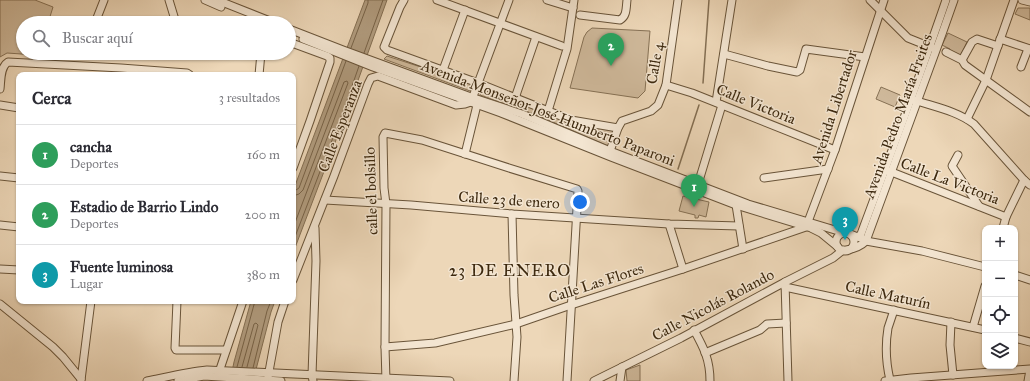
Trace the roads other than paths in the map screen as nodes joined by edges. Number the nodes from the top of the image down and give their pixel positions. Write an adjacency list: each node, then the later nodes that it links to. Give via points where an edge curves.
1 (104, 0): 24 (street)
2 (169, 0): 25 (street)
3 (205, 0): 26 (street)
4 (216, 0): 27 (street)
5 (404, 0): 44 (street, via 385,49)
6 (438, 0): 21 (street)
7 (509, 0): 28 (street)
8 (547, 0): 20 (street)
9 (574, 0): 20 (street)
10 (627, 0): 23 (street, via 626,14 620,20)
11 (676, 0): 50 (street, Calle 4)
12 (732, 0): 39 (street)
13 (870, 0): 22 (street)
14 (884, 0): 22 (street, Avenida Libertador)
15 (946, 0): 35 (street, Avenida Pedro María Freites)
16 (954, 0): 35 (street, Avenida Pedro María Freites)
17 (1014, 0): 32 (street)
18 (1022, 0): 19 (street)
19 (1030, 2)
20 (573, 8): 58 (street, via 567,48)
21 (465, 10): 28 (street); 44 (street)
22 (880, 10): 35 (street, via 908,38); 40 (street, Avenida Libertador)
23 (580, 15)
24 (98, 16)
25 (174, 16)
26 (245, 16)
27 (257, 16)
28 (500, 24): 31 (street); 49 (street)
29 (296, 32): 37 (street, Avenida Monseñor José Humberto Paparoni)
30 (296, 36): 37 (street, Avenida Monseñor José Humberto Paparoni)
31 (536, 36): 34 (street); 52 (street)
32 (999, 43): 36 (street); 42 (street, via 977,39 972,42); 48 (street)
33 (296, 45): 66 (street, via 330,58)
34 (562, 46)
35 (933, 48): 53 (street, Avenida Pedro María Freites)
36 (1029, 49): 43 (street)
37 (342, 52): 54 (street, Avenida Monseñor José Humberto Paparoni)
38 (946, 52): 42 (street)
39 (724, 54): 40 (street, via 797,72 800,70 806,49); 55 (street)
40 (865, 57): 62 (street, Avenida Libertador)
41 (260, 60): 47 (street)
42 (962, 60): 48 (street)
43 (1021, 66)
44 (442, 70): 49 (street)
45 (121, 71): 46 (street); 51 (street, via 8,62 3,68)
46 (154, 72)
47 (259, 72)
48 (986, 80): 59 (street); 60 (street)
49 (478, 83): 52 (street); 54 (street)
50 (666, 85): 55 (street, Calle Victoria); 61 (street, Calle 4, via 655,109 622,120)
51 (0, 89)
52 (515, 98): 58 (street)
53 (914, 100): 60 (street); 68 (street, Avenida Pedro María Freites)
54 (474, 101): 63 (street, Avenida Monseñor José Humberto Paparoni, via 532,118); 64 (street); 75 (street, Calle Esperanza, via 456,105 378,76 371,78); 77 (street, Avenida Monseñor José Humberto Paparoni)
55 (719, 104): 62 (street, Calle Victoria); 73 (street)
56 (0, 106): 57 (street)
57 (16, 108)
58 (548, 112): 61 (street, via 571,120)
59 (1030, 112)
60 (967, 119): 72 (street)
61 (618, 128): 63 (street)
62 (835, 150): 67 (street, Avenida Libertador)
63 (610, 151): 73 (street, Avenida Monseñor José Humberto Paparoni)
64 (465, 154): 76 (street, calle el bolsillo, via 422,140 385,133 383,137); 80 (street, calle el bolsillo, via 577,189)
65 (958, 155): 78 (street, via 952,166)
66 (296, 160)
67 (828, 169): 71 (street); 83 (street, Avenida Libertador)
68 (888, 171): 78 (street, Calle La Victoria); 90 (street, Avenida Pedro María Freites); 91 (street, Avenida Pedro María Freites)
69 (0, 176): 70 (street)
70 (16, 178)
71 (764, 178)
72 (1024, 180): 74 (street); 81 (street)
73 (698, 184): 83 (street, Avenida Monseñor José Humberto Paparoni)
74 (1030, 185)
75 (325, 200): 76 (street, Calle 23 de enero); 86 (street, Calle Esperanza)
76 (386, 204): 79 (street, Calle 23 de enero); 118 (street, calle el bolsillo)
77 (736, 205): 83 (street, Avenida Monseñor José Humberto Paparoni); 87 (street)
78 (979, 206): 81 (street, Calle La Victoria)
79 (512, 214): 80 (street, Calle 23 de enero); 112 (street)
80 (577, 217): 82 (street, Calle 23 de enero); 108 (street)
81 (1006, 217): 85 (street)
82 (669, 224): 87 (street, Calle 23 de enero); 96 (street)
83 (807, 224): 89 (street, Avenida Monseñor José Humberto Paparoni); 92 (street, Calle Las Flores); 93 (street, Avenida Monseñor José Humberto Paparoni)
84 (0, 225): 88 (street)
85 (1004, 225)
86 (314, 226): 98 (street, Calle Esperanza); 126 (street, via 316,261)
87 (739, 226): 92 (street)
88 (16, 227)
89 (846, 233): 90 (street, Avenida Monseñor José Humberto Paparoni); 93 (street, via 837,237 836,242); 93 (street, via 852,237 853,242 851,248)
90 (858, 237): 91 (street, Avenida Monseñor José Humberto Paparoni)
91 (866, 241): 93 (street, via 854,249); 94 (street, Avenida Monseñor José Humberto Paparoni, via 922,251)
92 (743, 249): 96 (street, Calle Las Flores)
93 (842, 249): 101 (street, Calle Nicolás Rolando, via 833,258)
94 (982, 266)
95 (0, 269): 97 (street)
96 (683, 269): 108 (street, Calle Las Flores)
97 (16, 270)
98 (296, 272)
99 (1018, 276): 100 (street)
100 (1030, 280)
101 (785, 284): 109 (street, Calle Maturín); 111 (street); 115 (street, Calle Nicolás Rolando)
102 (982, 296): 113 (street)
103 (0, 304): 127 (street, via 53,347)
104 (91, 304): 127 (street)
105 (177, 304): 119 (street, via 176,350)
106 (242, 304): 119 (street)
107 (284, 304): 125 (street)
108 (570, 305): 112 (street, Calle Las Flores); 135 (street)
109 (894, 310): 110 (street, Calle Maturín); 129 (street, via 888,328)
110 (951, 322): 113 (street, Calle Maturín); 124 (street)
111 (786, 323): 120 (street, via 768,324 760,330); 139 (street)
112 (516, 324): 118 (street, Calle Las Flores, via 435,344); 134 (street)
113 (973, 327): 114 (street, Calle Maturín)
114 (982, 329)
115 (694, 330): 120 (street); 121 (street, Calle Nicolás Rolando)
116 (1018, 339): 117 (street)
117 (1030, 342)
118 (385, 348): 128 (street, calle el bolsillo)
119 (226, 350): 123 (street)
120 (705, 353): 138 (street)
121 (622, 367): 136 (street, Calle Nicolás Rolando); 137 (street)
122 (1030, 369): 124 (street); 140 (street)
123 (219, 375): 125 (street); 130 (street, via 195,371); 131 (street)
124 (953, 375): 129 (street)
125 (267, 378): 126 (street); 132 (street)
126 (312, 378): 128 (street)
127 (81, 380)
128 (386, 380): 133 (street)
129 (887, 380)
130 (147, 381)
131 (178, 381)
132 (281, 381)
133 (450, 381)
134 (514, 381)
135 (566, 381)
136 (594, 381)
137 (620, 381)
138 (710, 381)
139 (788, 381)
140 (1028, 381)

